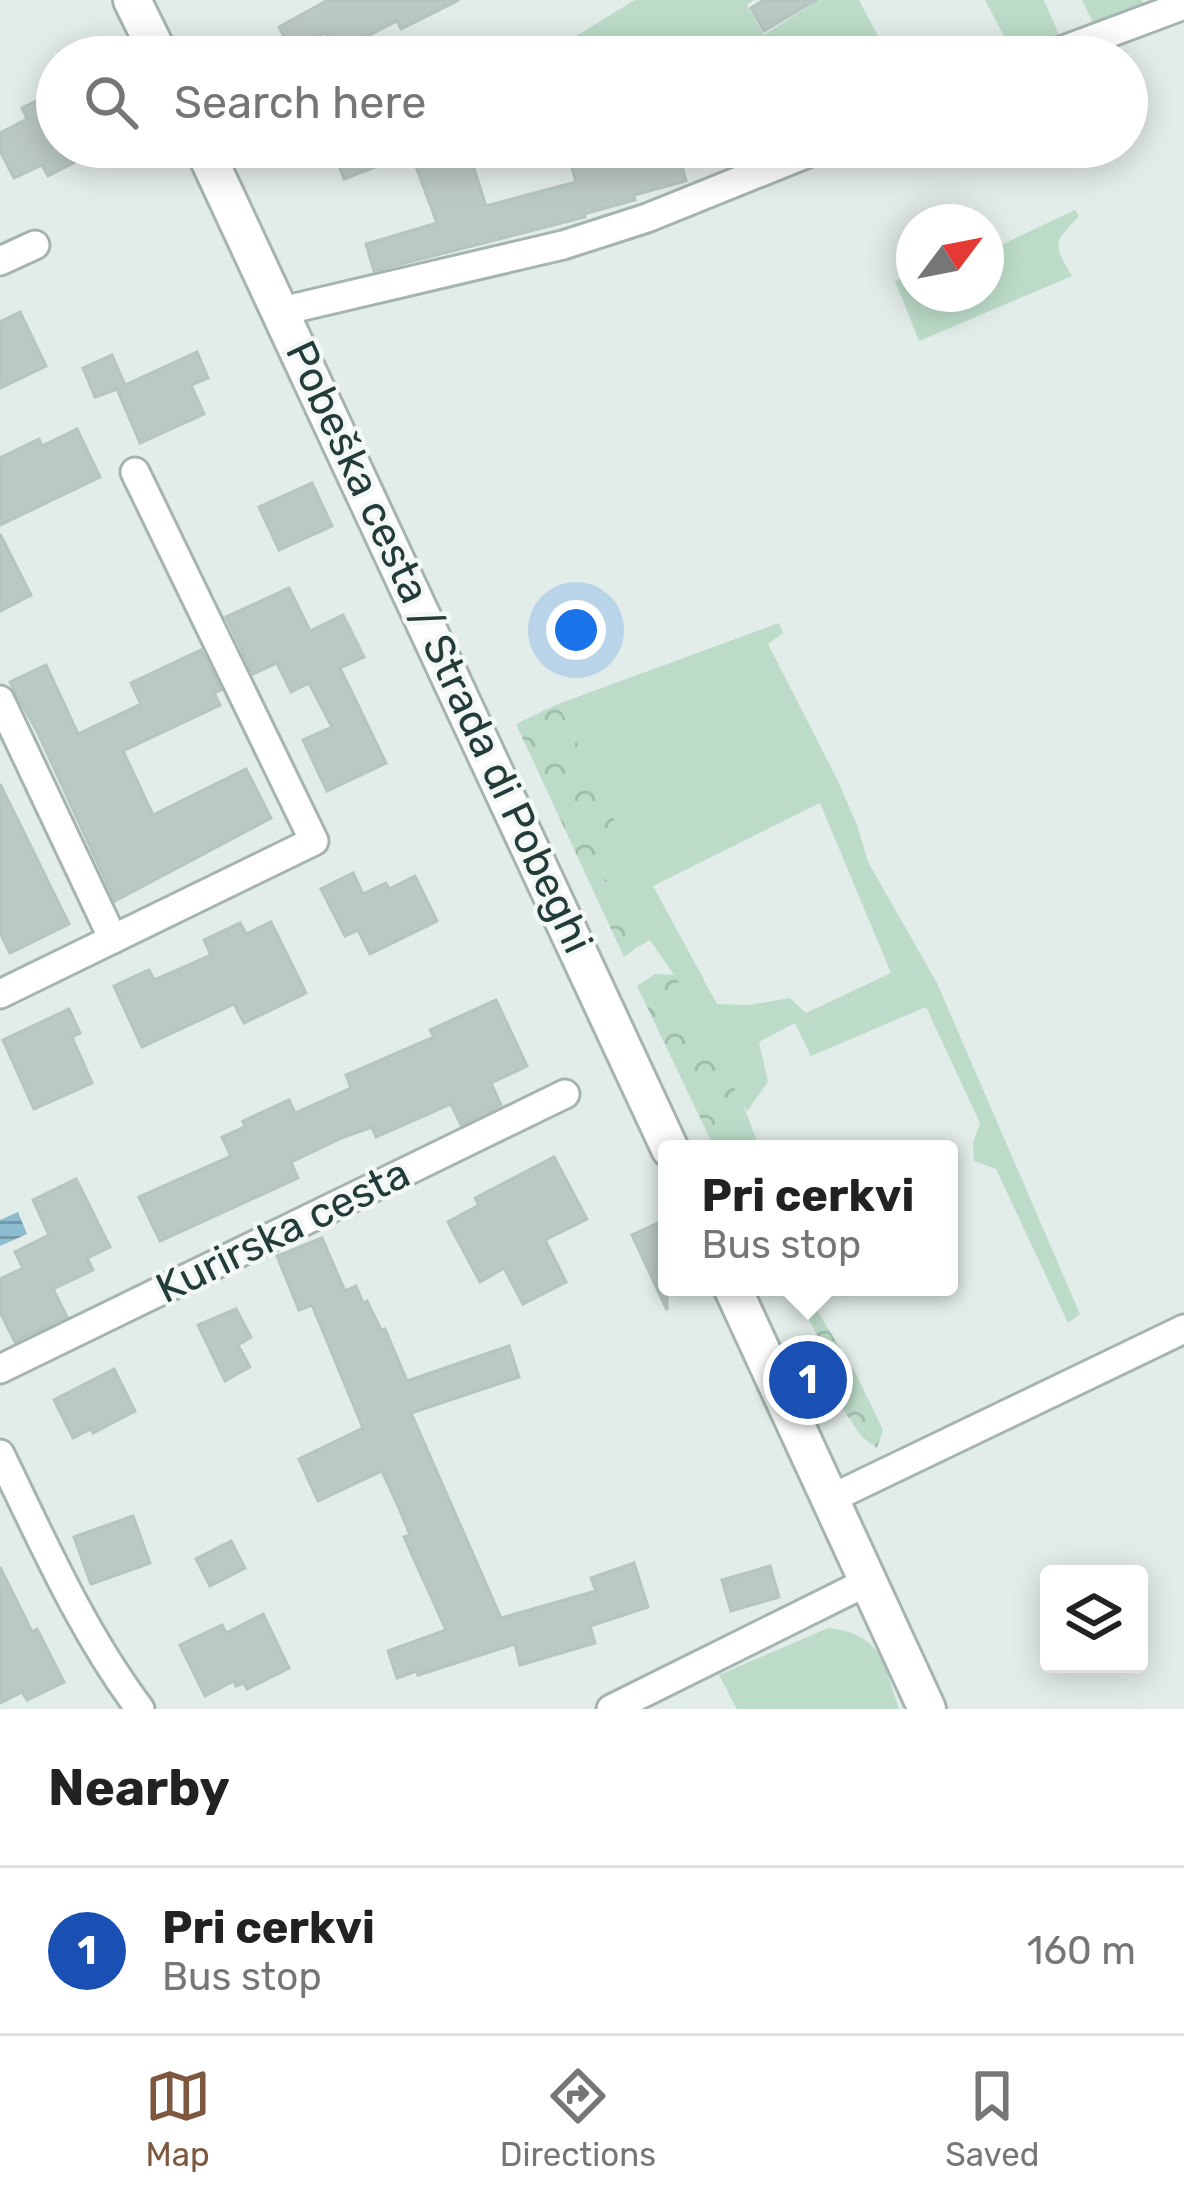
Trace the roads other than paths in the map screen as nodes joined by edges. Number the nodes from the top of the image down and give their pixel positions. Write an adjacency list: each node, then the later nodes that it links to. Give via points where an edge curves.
1 (132, 0): 3 (street)
2 (1184, 5): 4 (street)
3 (150, 36)
4 (1101, 36)
5 (213, 168): 9 (street, Pobeška cesta / Strada di Pobeghi)
6 (771, 168): 9 (street, via 563,245)
7 (34, 245): 8 (street)
8 (0, 261)
9 (282, 311): 15 (street, Pobeška cesta / Strada di Pobeghi)
10 (136, 472): 12 (street, via 314,841)
11 (0, 700): 12 (street)
12 (113, 939): 13 (street)
13 (0, 994)
14 (565, 1094): 18 (street, Kurirska cesta)
15 (666, 1140)
16 (737, 1296): 20 (street)
17 (1184, 1329): 20 (street)
18 (0, 1369)
19 (0, 1454): 22 (street, via 63,1583)
20 (828, 1500): 21 (street)
21 (867, 1582): 23 (street); 24 (street)
22 (140, 1709)
23 (611, 1709)
24 (927, 1709)

